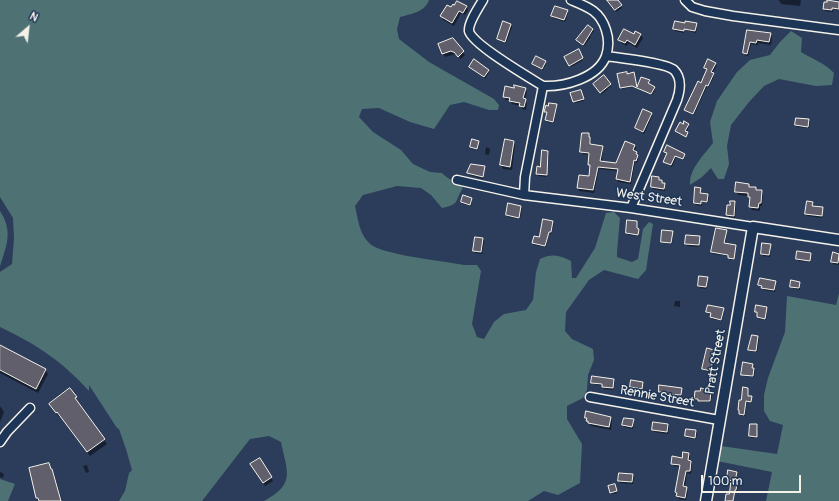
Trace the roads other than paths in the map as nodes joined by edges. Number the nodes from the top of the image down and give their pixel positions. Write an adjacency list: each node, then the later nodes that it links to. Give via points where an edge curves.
1 (483, 0): 6 (street, via 470,25 471,35 486,49)
2 (571, 0): 5 (street, via 594,11 602,19 608,39)
3 (685, 0): 4 (street, via 692,7 705,11)
4 (839, 30)
5 (606, 56): 6 (street, via 597,69 577,80 561,86); 9 (street, via 667,66 676,72 679,80 677,100)
6 (543, 86): 8 (street, via 525,177)
7 (457, 180): 8 (street, West Street)
8 (524, 195): 9 (street, West Street)
9 (631, 208): 10 (street, West Street)
10 (753, 227): 11 (street, West Street); 14 (street, Pratt Street)
11 (839, 240)
12 (590, 397): 14 (street, Rennie Street)
13 (30, 408): 15 (street)
14 (719, 420): 16 (street, Pratt Street)
15 (0, 442)
16 (706, 501)

